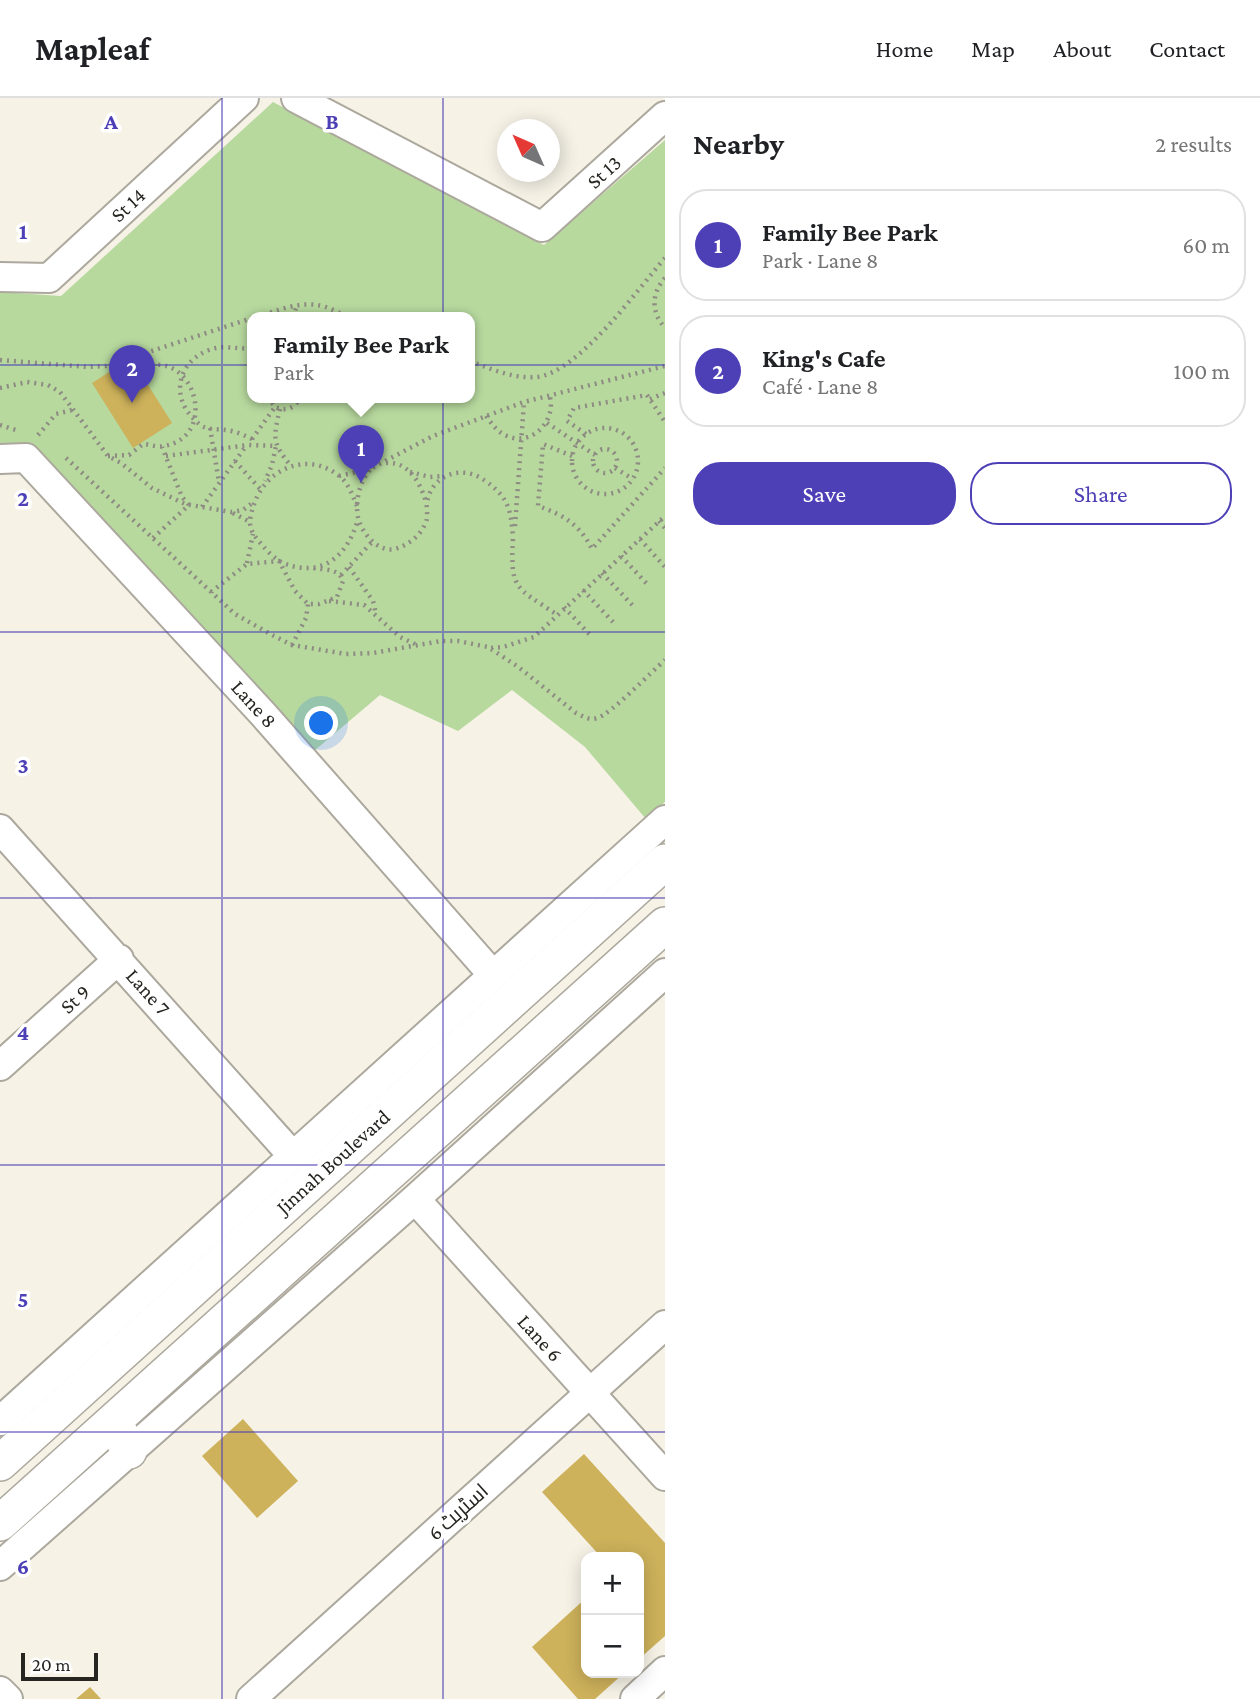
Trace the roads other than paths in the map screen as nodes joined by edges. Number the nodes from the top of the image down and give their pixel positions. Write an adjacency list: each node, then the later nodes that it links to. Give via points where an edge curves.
1 (244, 98): 4 (street, St 14, via 49,278)
2 (296, 98): 3 (street, St 13, via 542,227)
3 (665, 117)
4 (0, 276)
5 (0, 459): 12 (street, Lane 8, via 26,457 263,714)
6 (665, 820): 12 (street)
7 (0, 830): 10 (street, Lane 7)
8 (665, 862): 20 (street, Jinnah Boulevard)
9 (665, 925): 19 (street)
10 (119, 959): 13 (street, St 9); 14 (street, Lane 7)
11 (665, 973): 15 (street)
12 (493, 975): 14 (street)
13 (0, 1066)
14 (293, 1156): 18 (street)
15 (415, 1199): 17 (street, Lane 6); 19 (street)
16 (665, 1325): 17 (street, اسٹریٹ 6)
17 (590, 1393): 21 (street, Lane 6); 27 (street, اسٹریٹ 6)
18 (0, 1421)
19 (121, 1436): 22 (street); 23 (street)
20 (0, 1463)
21 (665, 1476)
22 (0, 1523)
23 (0, 1566)
24 (665, 1671): 28 (street)
25 (0, 1690): 26 (street)
26 (8, 1699)
27 (251, 1699)
28 (635, 1699)

